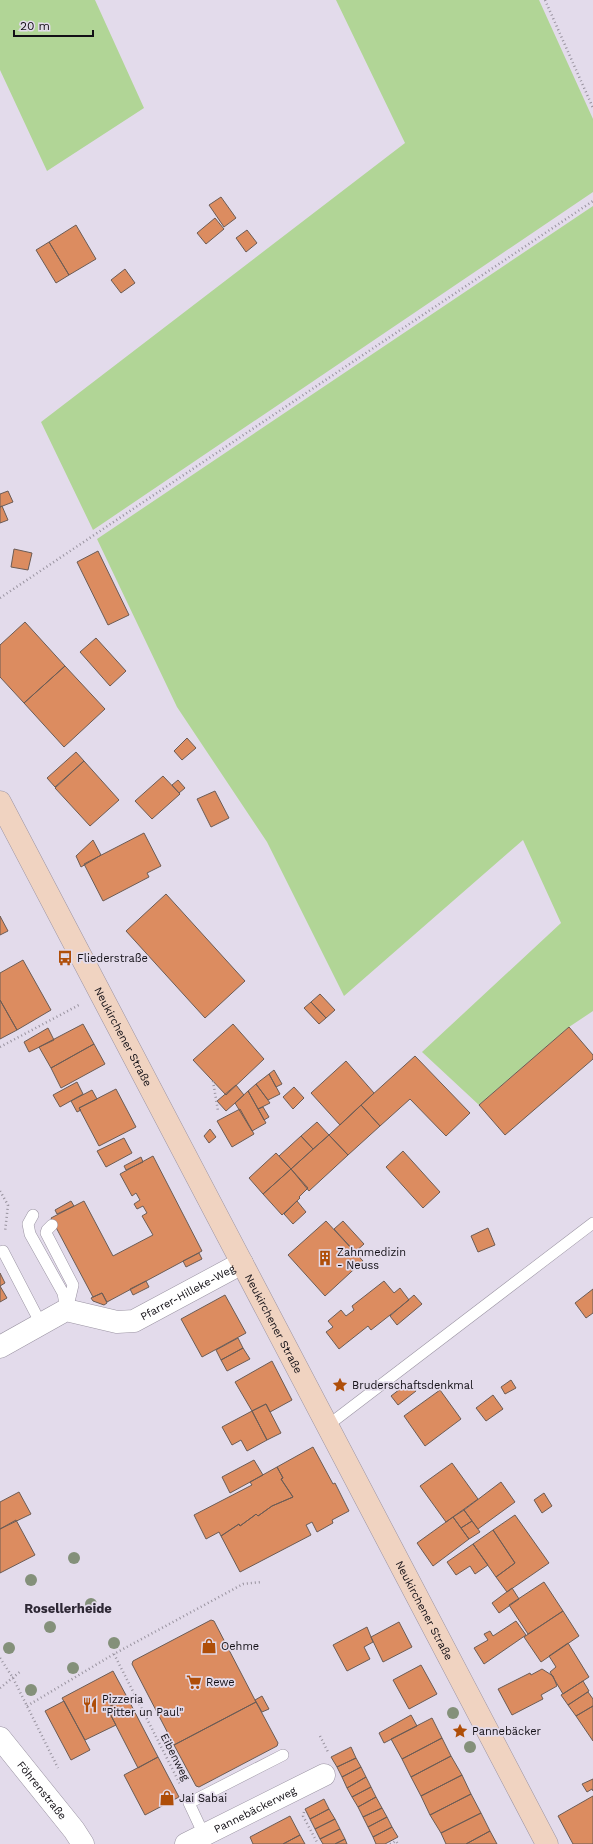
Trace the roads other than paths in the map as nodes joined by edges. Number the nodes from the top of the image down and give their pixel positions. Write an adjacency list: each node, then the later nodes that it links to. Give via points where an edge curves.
1 (0, 802): 6 (street, Neukirchener Straße)
2 (33, 1215): 7 (lane, via 28,1224 30,1234 63,1293)
3 (593, 1223): 10 (lane)
4 (52, 1225): 7 (lane, via 46,1233 73,1285)
5 (3, 1250): 8 (lane)
6 (242, 1263): 7 (street, Pfarrer-Hilleke-Weg, via 134,1320 117,1322); 10 (street, Neukirchener Straße)
7 (66, 1310): 8 (street)
8 (42, 1324): 9 (street)
9 (0, 1347)
10 (327, 1426): 16 (street, Neukirchener Straße)
11 (0, 1738): 15 (street, Föhrenstraße)
12 (283, 1755): 14 (lane, via 190,1803)
13 (324, 1775): 14 (street, Pannebäckerweg)
14 (195, 1839)
15 (83, 1844)
16 (547, 1844)

